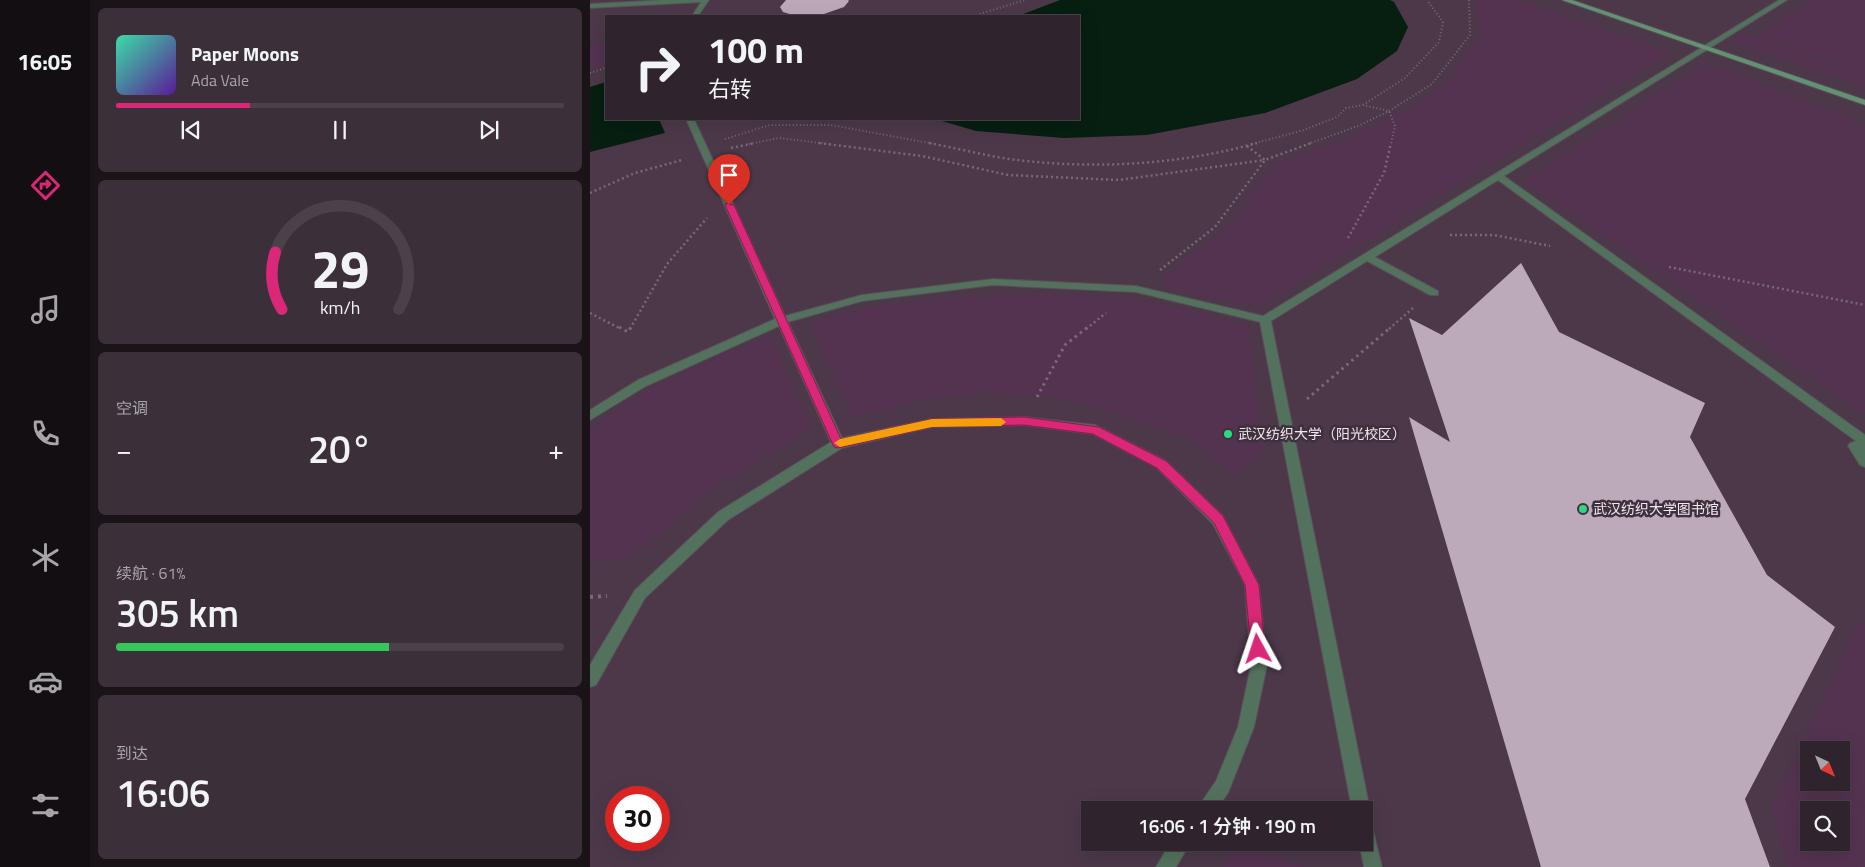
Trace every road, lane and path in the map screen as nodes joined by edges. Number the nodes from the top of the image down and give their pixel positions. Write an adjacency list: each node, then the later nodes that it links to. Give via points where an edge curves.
1 (702, 0): 8 (street)
2 (706, 0): 9 (street)
3 (1025, 0): 10 (path)
4 (1427, 0): 15 (path, via 1443,22 1439,42 1405,78)
5 (1469, 0): 16 (path, via 1470,35 1432,84)
6 (1565, 0): 11 (main road)
7 (1784, 0): 11 (street)
8 (590, 6)
9 (696, 15)
10 (976, 15)
11 (1707, 47): 14 (main road); 21 (street)
12 (605, 68): 13 (path)
13 (590, 73)
14 (1865, 103)
15 (1363, 106): 16 (path); 18 (path, via 1346,108 1338,117)
16 (1389, 111): 20 (path, via 1358,126); 28 (path, via 1395,126 1384,173)
17 (690, 120): 19 (street)
18 (1247, 146): 19 (path, via 1132,165 1026,161 830,125 770,125); 20 (path)
19 (704, 150): 20 (path, via 779,138 922,156 1008,175 1119,180); 22 (path, via 635,173); 23 (street)
20 (1265, 160): 29 (path, via 1215,226)
21 (1498, 177): 26 (street); 39 (street)
22 (590, 193)
23 (729, 205): 33 (path, via 704,220 667,264 628,332); 34 (street)
24 (1447, 235): 25 (path, via 1494,235)
25 (1552, 246)
26 (1367, 257): 28 (street); 30 (street)
27 (1668, 267): 32 (path)
28 (1328, 282): 35 (street)
29 (1136, 289): 34 (street, via 992,282 862,298); 35 (street); 38 (path, via 1065,345)
30 (1434, 293)
31 (1418, 304): 37 (path)
32 (1865, 305)
33 (590, 313)
34 (782, 320): 36 (street, via 642,383); 40 (street)
35 (1265, 320): 37 (street)
36 (590, 416)
37 (1284, 419): 45 (street)
38 (1024, 421): 40 (street, via 932,423); 44 (street, via 1095,430 1161,464 1218,520 1252,585 1259,665 1246,727 1222,787)
39 (1865, 441)
40 (838, 444): 43 (street, via 722,516 640,594)
41 (1865, 446): 42 (street, via 1854,446)
42 (1865, 462)
43 (590, 680)
44 (1212, 801)
45 (1360, 801)
46 (1176, 851): 48 (street)
47 (1370, 851): 49 (street)
48 (1165, 867)
49 (1373, 867)

